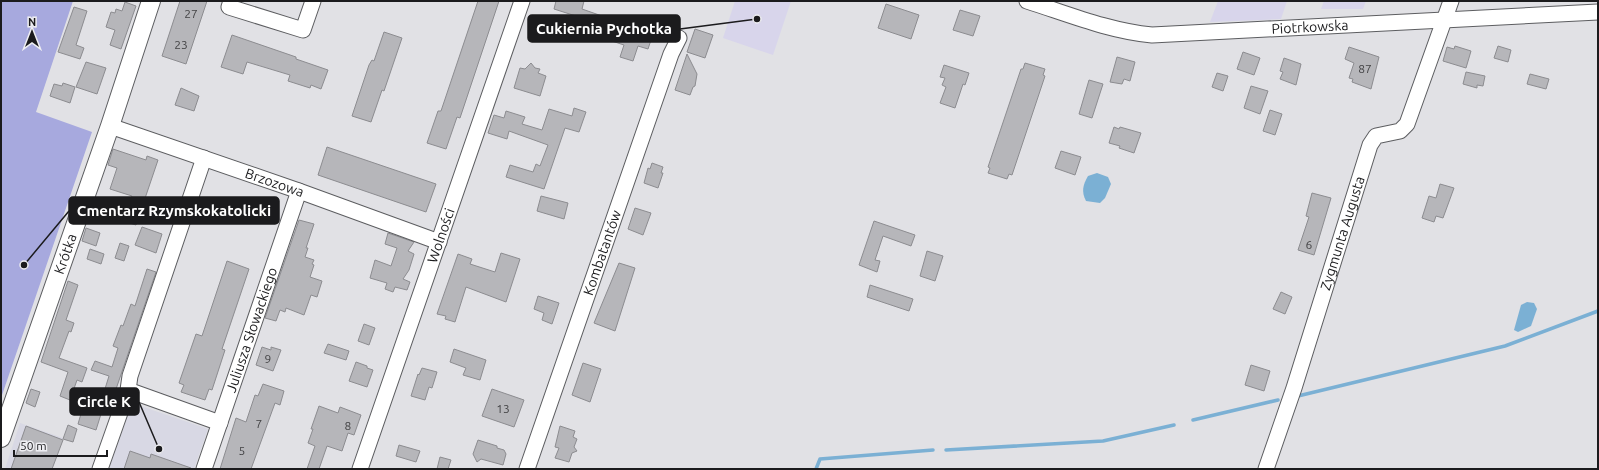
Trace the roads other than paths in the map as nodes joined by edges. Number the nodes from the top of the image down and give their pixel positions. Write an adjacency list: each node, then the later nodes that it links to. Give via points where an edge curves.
1 (151, 1): 10 (street, Krótka)
2 (231, 1): 3 (street, via 229,7 303,30)
3 (313, 1)
4 (522, 1): 13 (street, Wolności)
5 (1028, 1): 8 (street, Piotrkowska, via 1108,26 1152,35)
6 (1451, 1): 8 (street, Zygmunta Augusta)
7 (1598, 12): 8 (street, Piotrkowska)
8 (1444, 20): 21 (street, Zygmunta Augusta, via 1407,124 1400,131 1376,136 1370,146)
9 (679, 38): 20 (street, Kombatantów)
10 (110, 126): 11 (street, Brzozowa); 16 (street, Krótka)
11 (204, 158): 12 (street, Brzozowa); 14 (street, via 130,376)
12 (299, 192): 13 (street, Brzozowa); 15 (street, Juliusza Słowackiego)
13 (439, 242): 19 (street, Wolności)
14 (128, 390): 15 (street); 17 (street)
15 (220, 423): 18 (street, Juliusza Słowackiego)
16 (1, 438)
17 (100, 469)
18 (204, 469)
19 (360, 469)
20 (527, 469)
21 (1266, 469)

